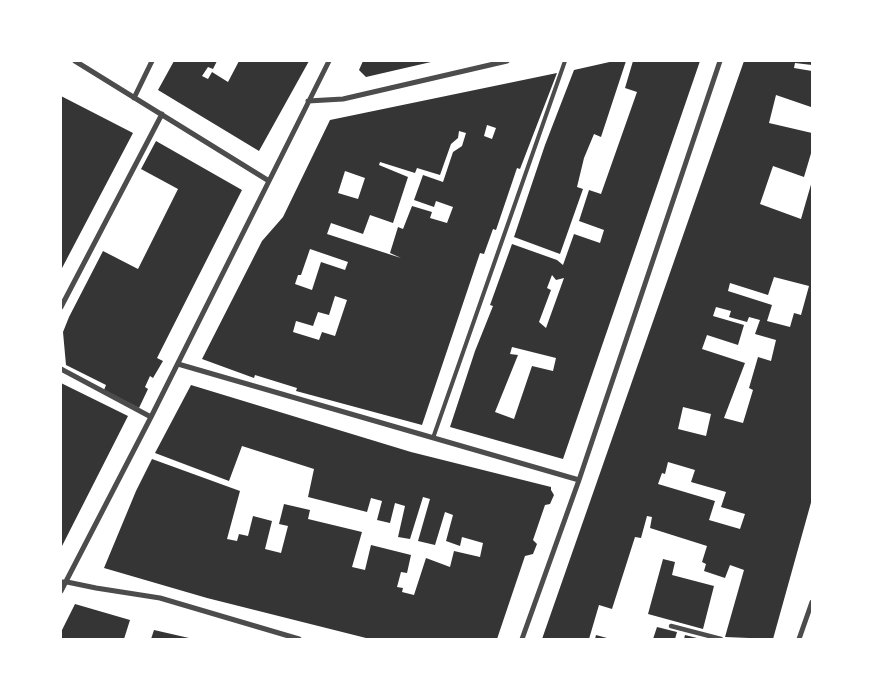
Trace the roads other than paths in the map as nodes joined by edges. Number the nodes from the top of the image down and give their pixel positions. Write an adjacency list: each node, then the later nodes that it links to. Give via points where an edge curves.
1 (75, 61): 7 (street)
2 (152, 61): 7 (street)
3 (329, 61): 8 (street)
4 (507, 61): 8 (street, via 343,98)
5 (565, 61): 15 (lane)
6 (720, 61): 16 (street)
7 (134, 98): 9 (street)
8 (308, 101): 10 (street)
9 (162, 114): 10 (street); 11 (street)
10 (269, 181): 12 (street)
11 (61, 307)
12 (178, 364): 14 (street); 15 (street)
13 (61, 369): 14 (street)
14 (152, 417): 17 (street)
15 (433, 438): 16 (street)
16 (579, 480): 22 (street)
17 (64, 582): 18 (street); 21 (street, via 160,598)
18 (61, 591)
19 (811, 605): 24 (street)
20 (671, 626): 23 (street)
21 (299, 639)
22 (522, 639)
23 (721, 639)
24 (799, 639)

